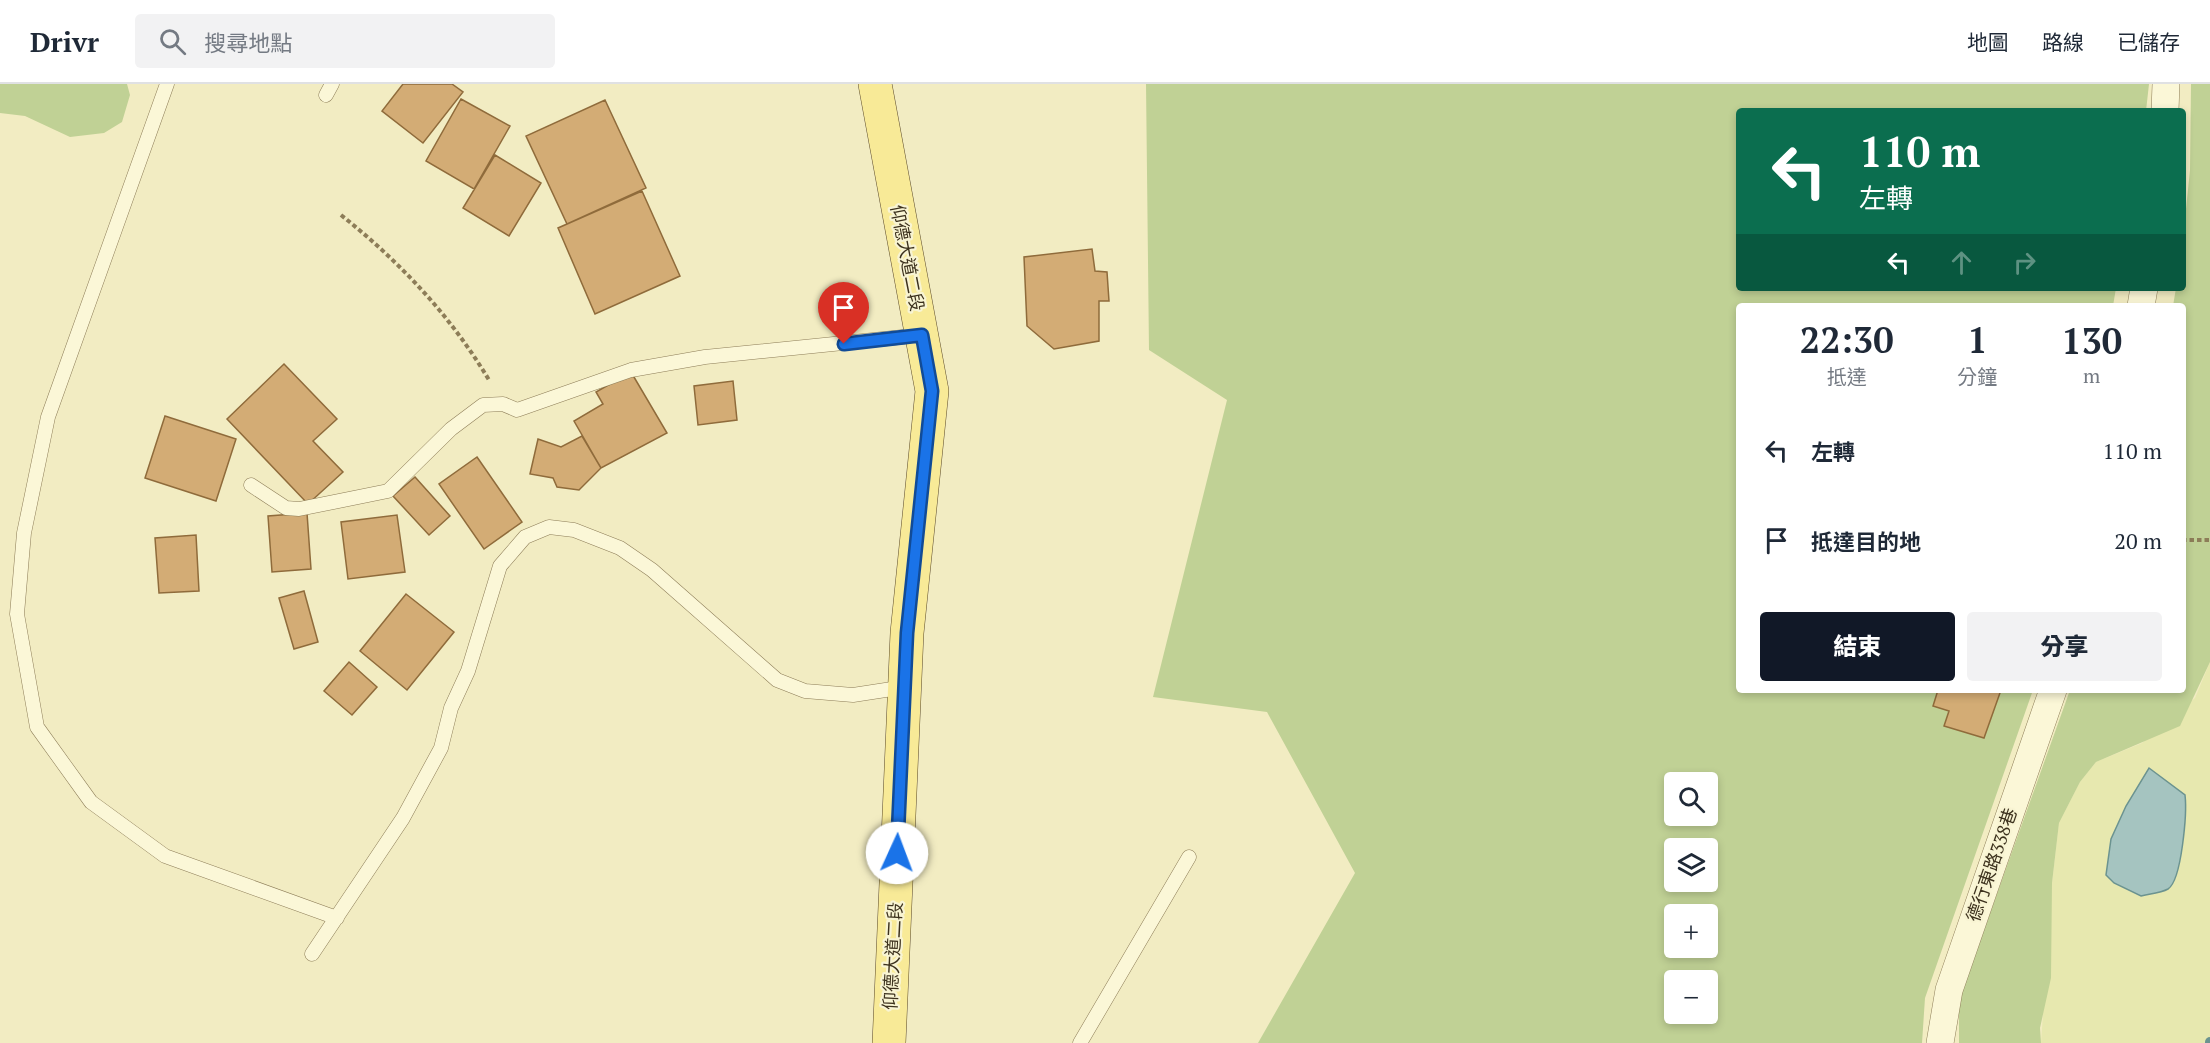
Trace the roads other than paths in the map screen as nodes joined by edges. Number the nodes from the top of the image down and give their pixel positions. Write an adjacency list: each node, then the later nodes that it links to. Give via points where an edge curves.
1 (167, 84): 10 (lane, via 48,417 24,533 17,614 37,728 91,802 165,856)
2 (875, 84): 5 (main road, 仰德大道二段)
3 (2166, 84): 4 (street)
4 (2165, 108)
5 (922, 335): 6 (lane, via 705,357 631,370 517,410 503,404 483,405 451,429 388,490 299,509 286,508); 7 (main road, 仰德大道二段, via 932,391)
6 (251, 485)
7 (904, 687): 10 (lane, via 853,695 805,691 777,680 652,570 620,548 574,530 549,527 525,537 500,566 441,747 404,818); 12 (main road, 仰德大道二段)
8 (2052, 693): 14 (street, 德行東路338巷, via 1949,990)
9 (1189, 857): 13 (lane)
10 (337, 918): 11 (lane)
11 (312, 954)
12 (889, 1043)
13 (1080, 1043)
14 (1940, 1043)

